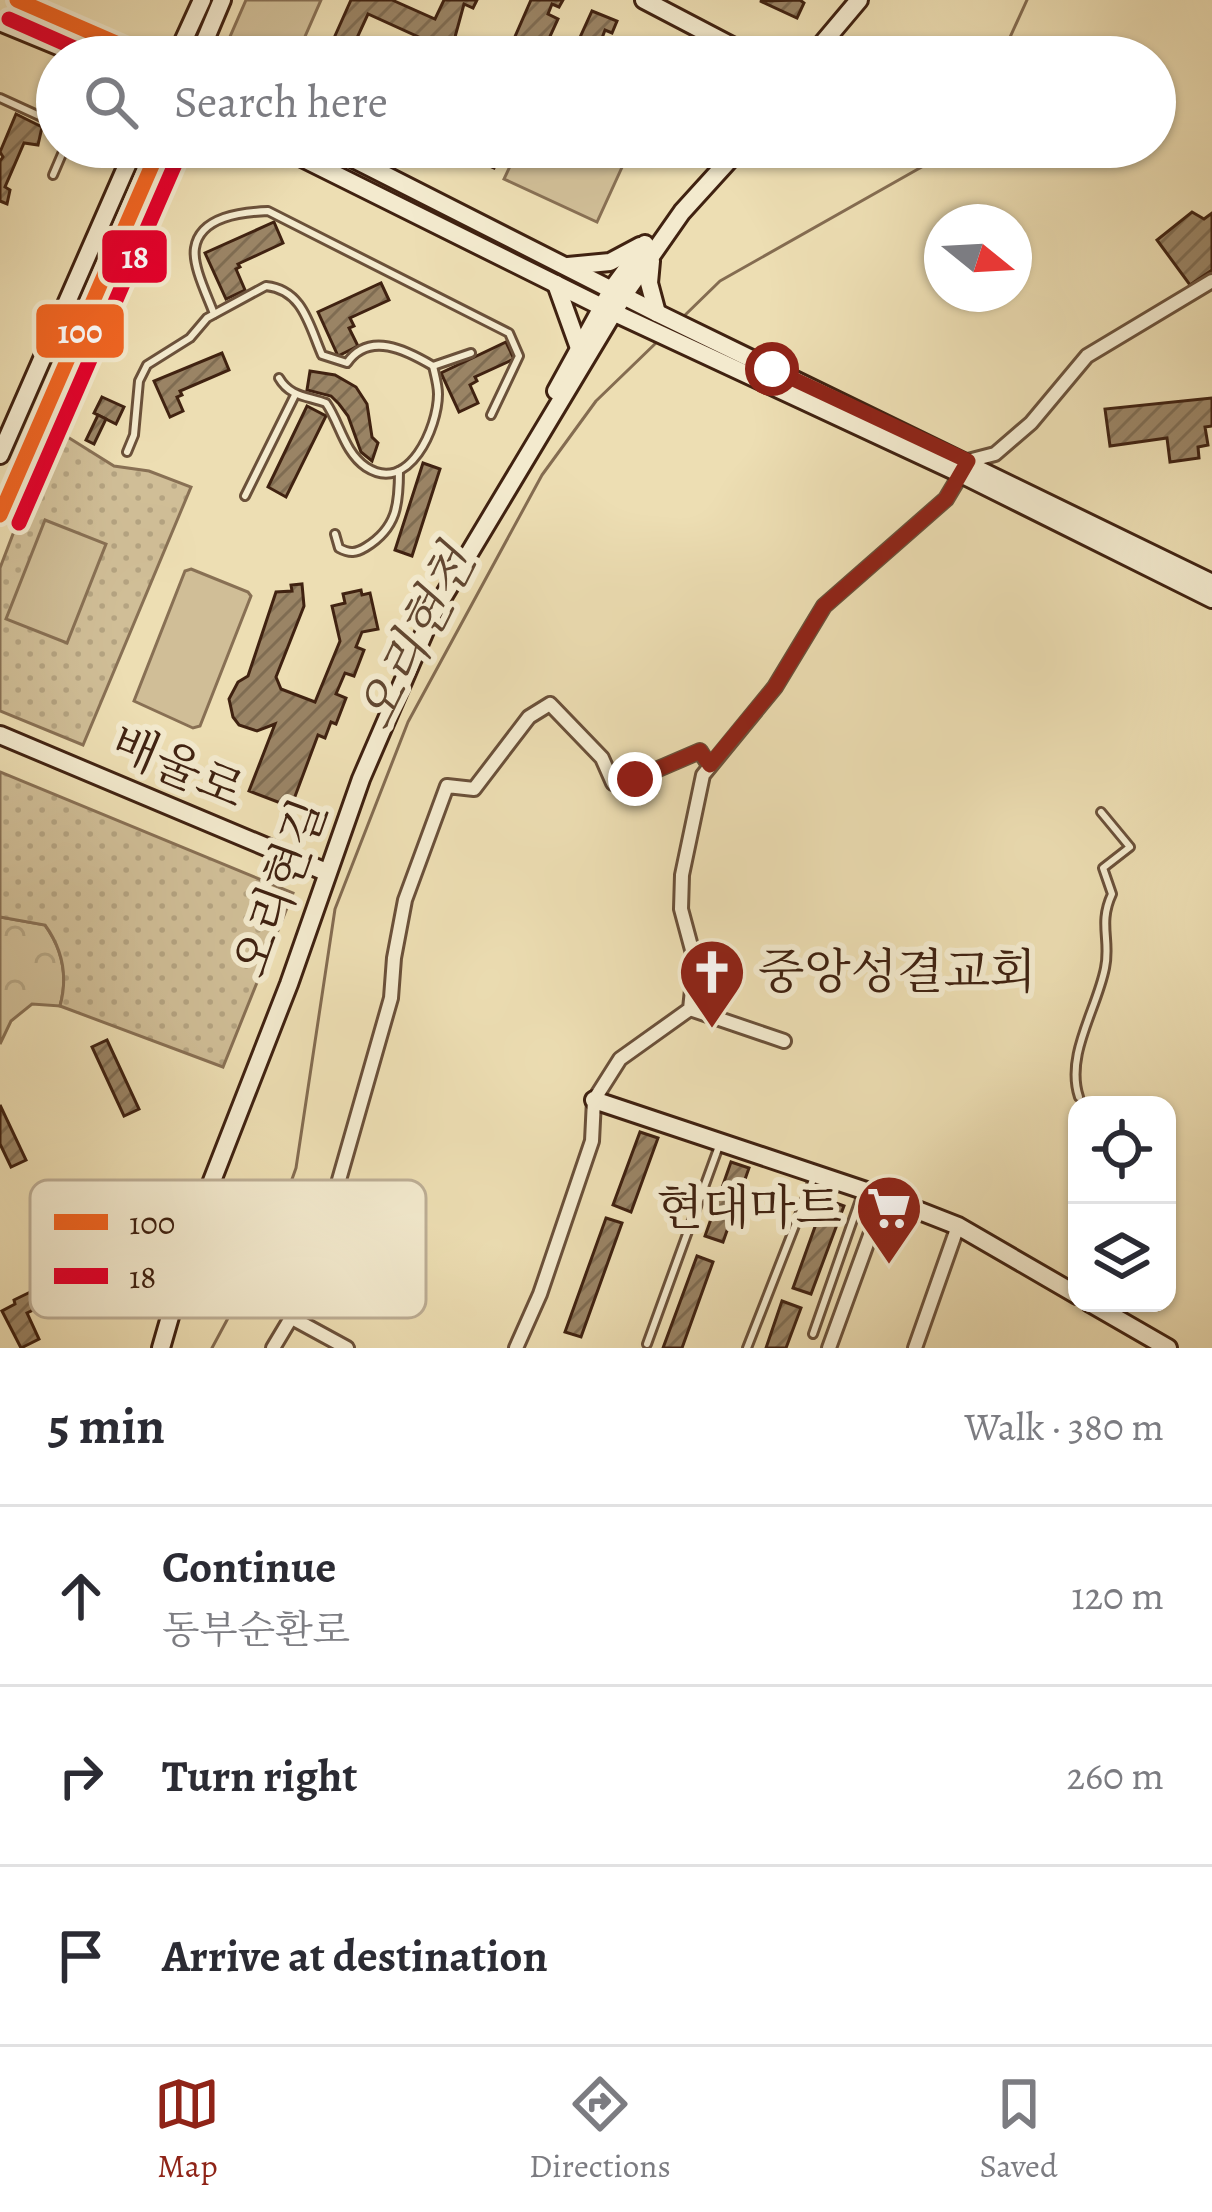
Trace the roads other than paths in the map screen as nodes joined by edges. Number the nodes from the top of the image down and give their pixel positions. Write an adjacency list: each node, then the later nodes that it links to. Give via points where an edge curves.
1 (17, 0): 6 (street)
2 (202, 0): 9 (street)
3 (222, 0): 10 (street)
4 (644, 0): 11 (street)
5 (860, 0): 12 (street)
6 (43, 5): 8 (street)
7 (0, 22): 13 (street)
8 (106, 36)
9 (186, 36)
10 (207, 36)
11 (713, 36)
12 (830, 36)
13 (36, 37)
14 (0, 98): 15 (lane)
15 (36, 114)
16 (56, 168): 23 (lane)
17 (126, 168): 37 (street)
18 (151, 168): 38 (street)
19 (322, 168): 27 (street)
20 (371, 168): 25 (street)
21 (711, 168): 24 (street)
22 (722, 168): 24 (street)
23 (53, 175)
24 (650, 247): 25 (street); 28 (street); 31 (street)
25 (565, 266): 28 (street)
26 (1212, 281): 42 (street, via 1087,356 1030,423)
27 (556, 284): 29 (street); 32 (street)
28 (618, 292): 29 (street, 오리현길); 31 (street)
29 (608, 310): 31 (street); 32 (street, 오리현길)
30 (214, 314): 34 (lane, via 277,287 302,306 322,355 347,363 381,344); 39 (lane, via 194,251 198,241 224,218 268,211 509,333 519,356); 40 (lane, via 147,365)
31 (653, 321): 32 (street); 42 (street)
32 (586, 349): 52 (street, 오리현길, via 430,617)
33 (471, 352): 34 (lane)
34 (433, 366): 43 (lane, via 439,393 429,436)
35 (279, 378): 36 (lane)
36 (295, 395): 43 (lane, via 326,403 366,466); 44 (lane)
37 (23, 400): 38 (street); 41 (street)
38 (46, 411): 45 (street)
39 (491, 415)
40 (128, 452)
41 (0, 455)
42 (965, 468): 47 (street); 48 (street); 50 (street, via 946,499 824,606 775,687)
43 (399, 471): 46 (lane, via 399,502 384,534 347,553)
44 (245, 496)
45 (0, 515)
46 (335, 534)
47 (1212, 583)
48 (1212, 599)
49 (0, 735): 52 (street, 배울로)
50 (710, 765): 53 (street, via 682,875 681,909 695,961); 60 (street, via 700,751 613,782 602,758 550,704 529,717 474,789 447,786 405,899 392,998)
51 (1101, 812): 55 (lane, via 1130,847 1103,868 1112,894 1103,914 1106,966 1089,1009 1074,1082)
52 (326, 872): 59 (street, 오리현길)
53 (690, 1009): 54 (street); 56 (street, via 620,1059)
54 (784, 1041)
55 (1079, 1096)
56 (594, 1100): 57 (street); 71 (street, via 592,1142)
57 (720, 1142): 58 (street); 68 (lane)
58 (815, 1174): 61 (street); 72 (lane)
59 (212, 1180)
60 (339, 1180)
61 (864, 1190): 62 (street); 67 (lane)
62 (884, 1197): 63 (street); 73 (street)
63 (958, 1226): 64 (street); 74 (street)
64 (1068, 1290)
65 (1106, 1312): 75 (street)
66 (292, 1318): 69 (street); 70 (street)
67 (813, 1334)
68 (647, 1344)
69 (273, 1348)
70 (347, 1348)
71 (516, 1348)
72 (747, 1348)
73 (829, 1348)
74 (914, 1348)
75 (1168, 1348)

